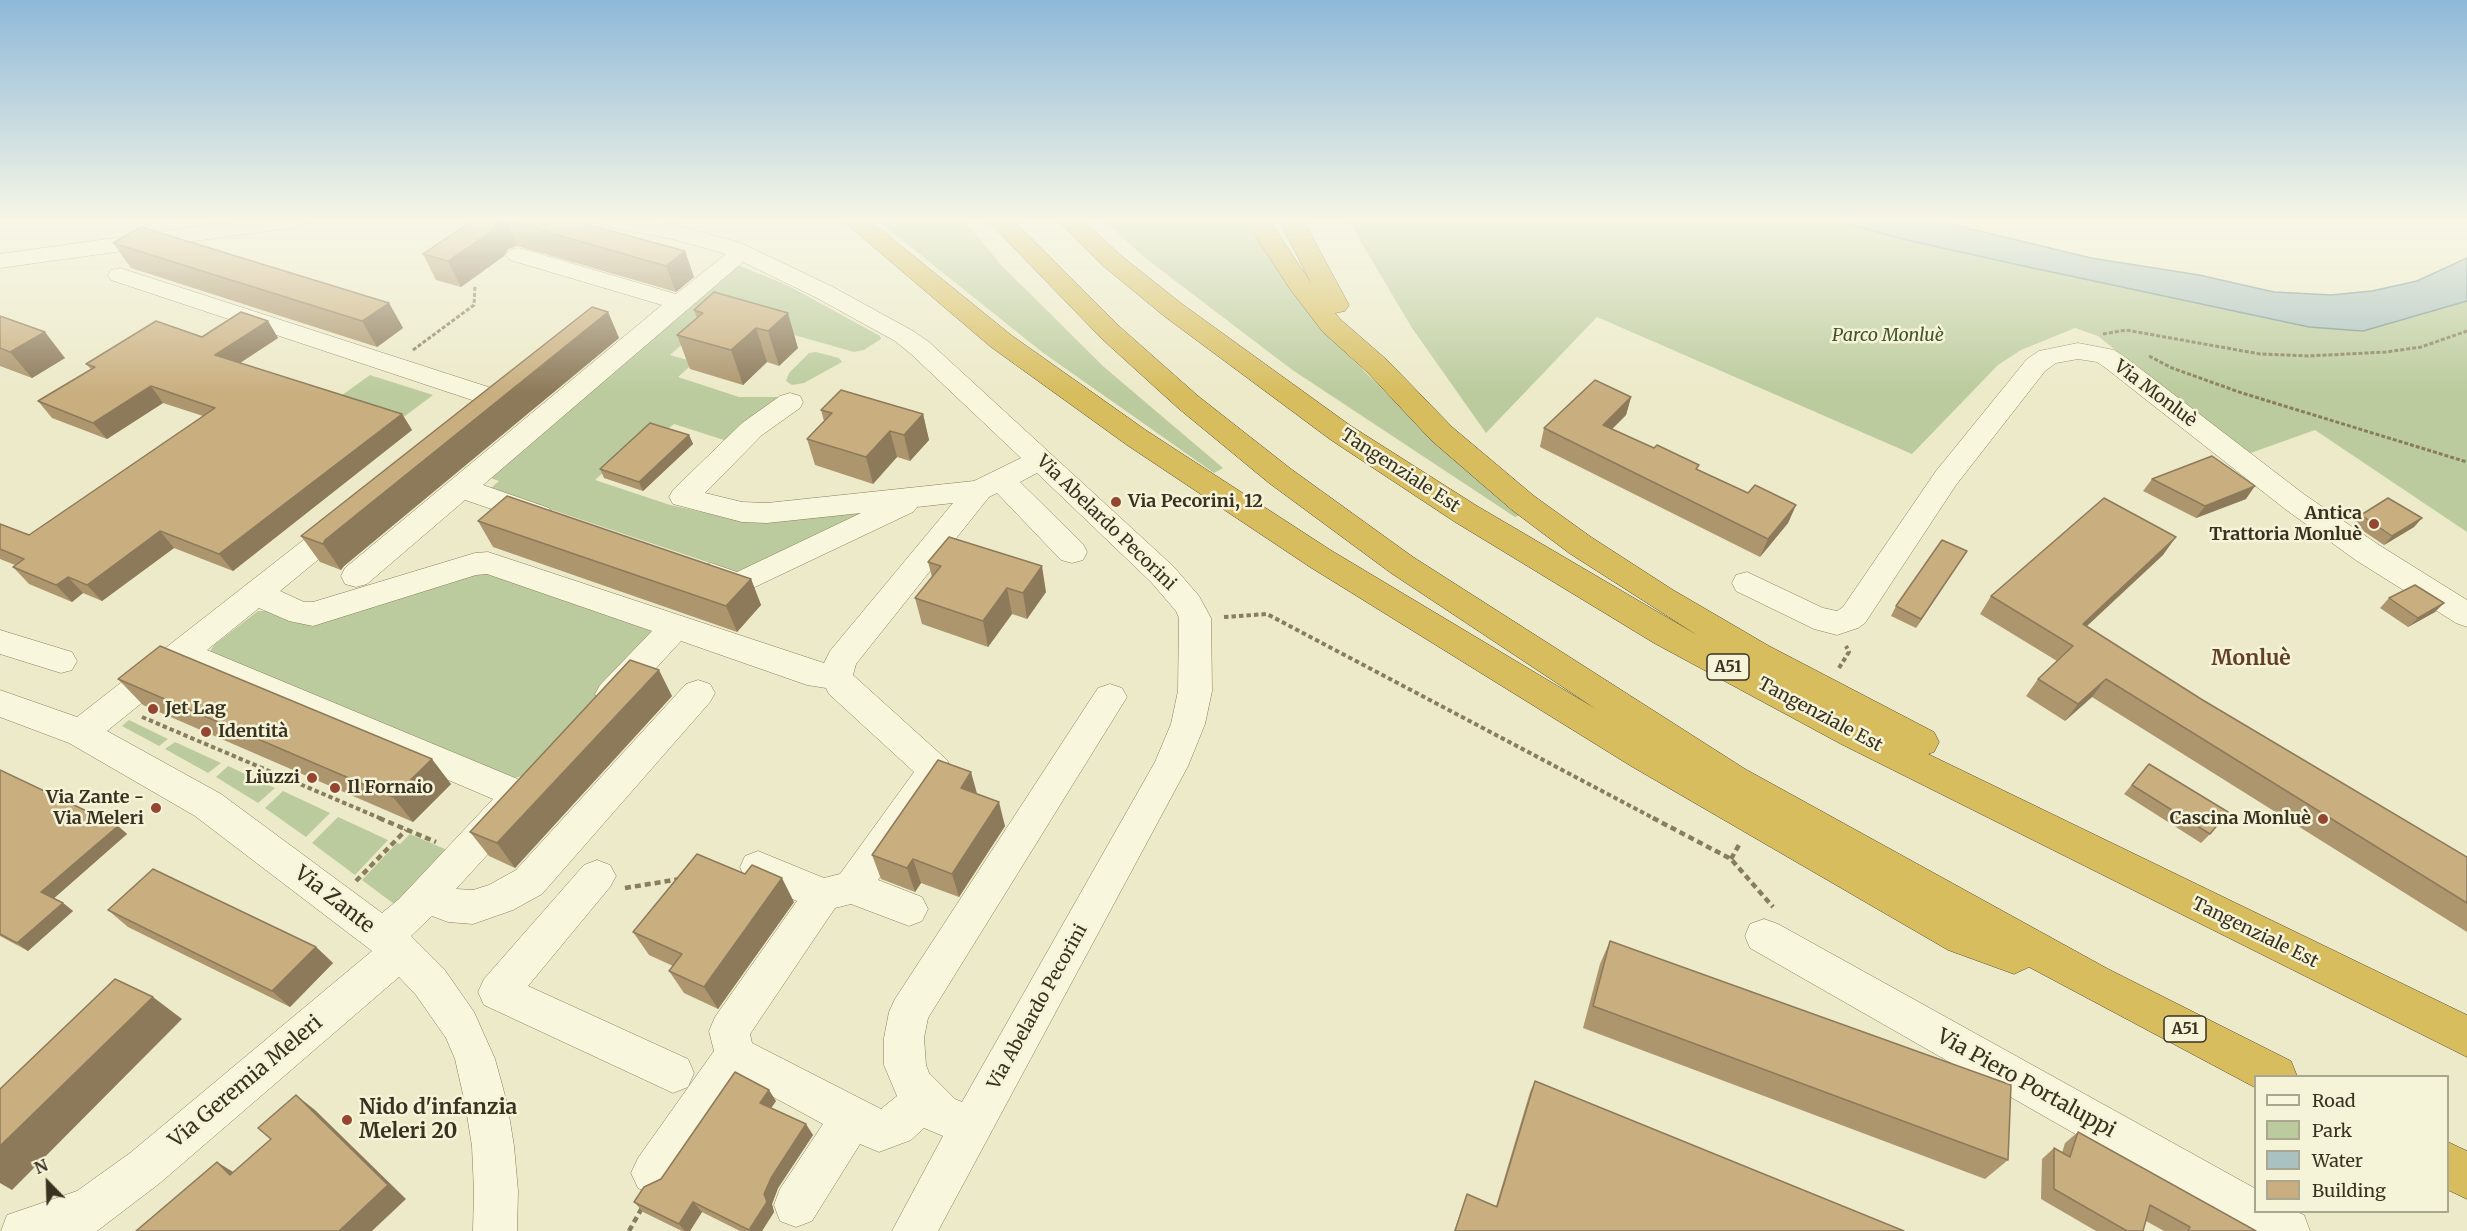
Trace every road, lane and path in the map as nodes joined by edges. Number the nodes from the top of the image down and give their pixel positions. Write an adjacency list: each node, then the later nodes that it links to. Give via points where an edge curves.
1 (126, 277): 15 (street)
2 (594, 277): 11 (street)
3 (711, 277): 11 (street)
4 (794, 277): 19 (street, Via Abelardo Pecorini, via 920,348)
5 (924, 277): 61 (highway, via 1002,341 1137,438 1454,642 1644,756 1962,937)
6 (1056, 277): 61 (highway, A51, via 1188,402 1280,476 1402,565 1732,780)
7 (1133, 277): 60 (highway, Tangenziale Est / A51, via 1341,433 1466,514 1666,634 1854,734)
8 (1295, 277): 16 (highway, via 1331,325)
9 (1322, 277): 16 (highway)
10 (476, 286): 15 (path, via 474,305)
11 (681, 303): 22 (street)
12 (2467, 331): 13 (path, via 2421,347 2308,356 2249,353 2126,330)
13 (2104, 341): 29 (street, Via Monluè, via 2048,357 2036,365 1946,478 1847,621 1837,623 1814,617); 31 (street, Via Monluè, via 2105,357 2334,530)
14 (2140, 352): 20 (path, via 2242,393)
15 (393, 365): 18 (street, via 509,392)
16 (1377, 366): 60 (highway, via 1487,474 1580,545 1661,598 1872,717 2148,858)
17 (790, 402): 23 (street, via 752,429 683,497 742,512 767,513)
18 (472, 421)
19 (1040, 460): 21 (street); 68 (street, Via Abelardo Pecorini, via 1162,574 1188,604 1195,618 1196,691 1171,766)
20 (2467, 462)
21 (990, 485): 23 (street); 26 (street); 38 (street, via 841,660)
22 (461, 488): 25 (street); 28 (street)
23 (926, 495): 27 (street, via 738,584)
24 (364, 508): 30 (street)
25 (561, 522)
26 (1072, 552)
27 (683, 565)
28 (356, 576)
29 (1747, 583)
30 (256, 594): 33 (street, via 300,613 313,614 489,563); 36 (street)
31 (2467, 615)
32 (1223, 617): 50 (path, via 1268,614)
33 (675, 627): 38 (street, via 819,676); 44 (street)
34 (0, 642): 37 (street)
35 (1849, 652): 39 (path)
36 (182, 653): 45 (street); 47 (street)
37 (61, 661)
38 (837, 675): 54 (street, via 841,685 935,770)
39 (1834, 676)
40 (698, 693): 55 (street, via 529,882 473,907 448,905)
41 (1110, 697): 66 (street, via 909,1012 903,1038 905,1065 914,1087)
42 (0, 703): 45 (street, Via Zante)
43 (139, 716): 48 (path)
44 (589, 719)
45 (81, 733): 56 (street, Via Zante, via 208,805)
46 (543, 770): 47 (street, Via Geremia Meleri)
47 (520, 795): 49 (street, Via Geremia Meleri)
48 (406, 830): 49 (path); 56 (path)
49 (465, 854): 55 (street, Via Geremia Meleri)
50 (1731, 859)
51 (758, 867): 54 (street)
52 (688, 877): 53 (path)
53 (610, 882): 64 (street, via 494,1003)
54 (837, 891): 57 (street); 63 (street, via 729,1031)
55 (427, 895): 59 (street, Via Geremia Meleri)
56 (337, 900): 59 (street, Via Zante)
57 (909, 909)
58 (1764, 936): 73 (street, Via Piero Portaluppi)
59 (391, 944): 75 (street, Via Geremia Meleri, via 145,1168); 77 (street, Via Zante, via 446,1002 474,1059 493,1146)
60 (2317, 964): 62 (highway, Tangenziale Est / A51)
61 (2093, 982): 65 (highway, A51)
62 (2467, 1036)
63 (735, 1055): 67 (street); 70 (street)
64 (673, 1073)
65 (2272, 1075)
66 (925, 1098): 67 (street, via 896,1125 879,1131); 68 (street, via 940,1114)
67 (852, 1117): 72 (street)
68 (971, 1128): 78 (street, Via Abelardo Pecorini)
69 (2449, 1167): 71 (highway)
70 (653, 1173)
71 (2467, 1176)
72 (796, 1205)
73 (2254, 1212)
74 (2256, 1213): 79 (street, Via Piero Portaluppi)
75 (76, 1220): 76 (street, Via Geremia Meleri)
76 (23, 1231)
77 (495, 1231)
78 (914, 1231)
79 (2288, 1231)

